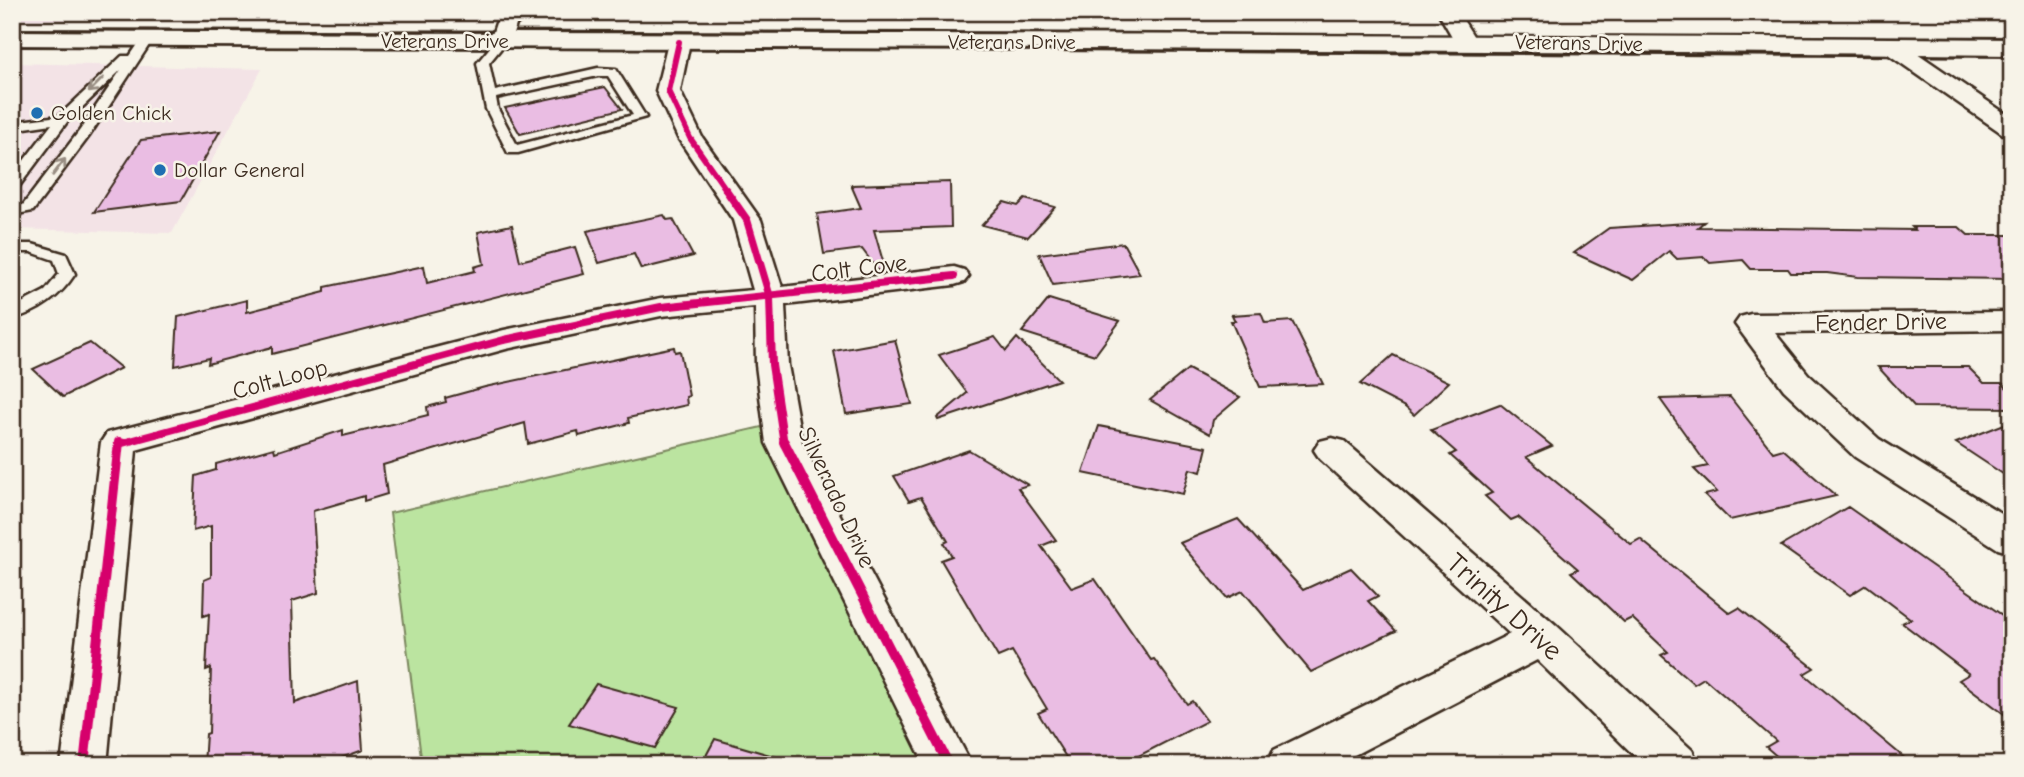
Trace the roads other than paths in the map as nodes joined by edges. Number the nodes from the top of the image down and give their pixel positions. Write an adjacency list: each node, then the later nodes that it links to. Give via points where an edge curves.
1 (519, 12): 5 (street, via 506,23)
2 (1448, 12): 7 (street)
3 (12, 38): 4 (main road, Veterans Drive)
4 (147, 39): 5 (main road, Veterans Drive); 11 (lane, one-way to 11); 15 (lane, one-way to 4, via 28,208)
5 (501, 41): 6 (main road, Veterans Drive); 10 (lane, via 482,63)
6 (679, 42): 7 (main road, Veterans Drive); 18 (street, Silverado Drive, via 668,91 690,138 747,220)
7 (1466, 42): 8 (main road, Veterans Drive)
8 (1893, 47): 9 (main road, Veterans Drive); 13 (street)
9 (2012, 47)
10 (489, 96): 10 (lane, via 513,150 640,117 612,72)
11 (63, 120): 12 (lane); 14 (lane)
12 (12, 126)
13 (2012, 129)
14 (12, 186)
15 (12, 211)
16 (12, 248): 19 (lane, via 32,248 61,257 67,274 59,289)
17 (954, 276): 18 (street, Colt Cove)
18 (769, 297): 24 (street, Colt Loop, via 661,307 504,340 119,442); 25 (street, Silverado Drive, via 772,365 785,443)
19 (12, 314)
20 (2012, 321): 22 (street, Fender Drive, via 1751,324 1796,382 1867,448)
21 (1332, 450): 23 (street, Trinity Drive)
22 (2012, 539)
23 (1542, 638): 26 (street); 27 (street, Trinity Drive)
24 (84, 765)
25 (949, 765)
26 (1290, 765)
27 (1676, 765)

